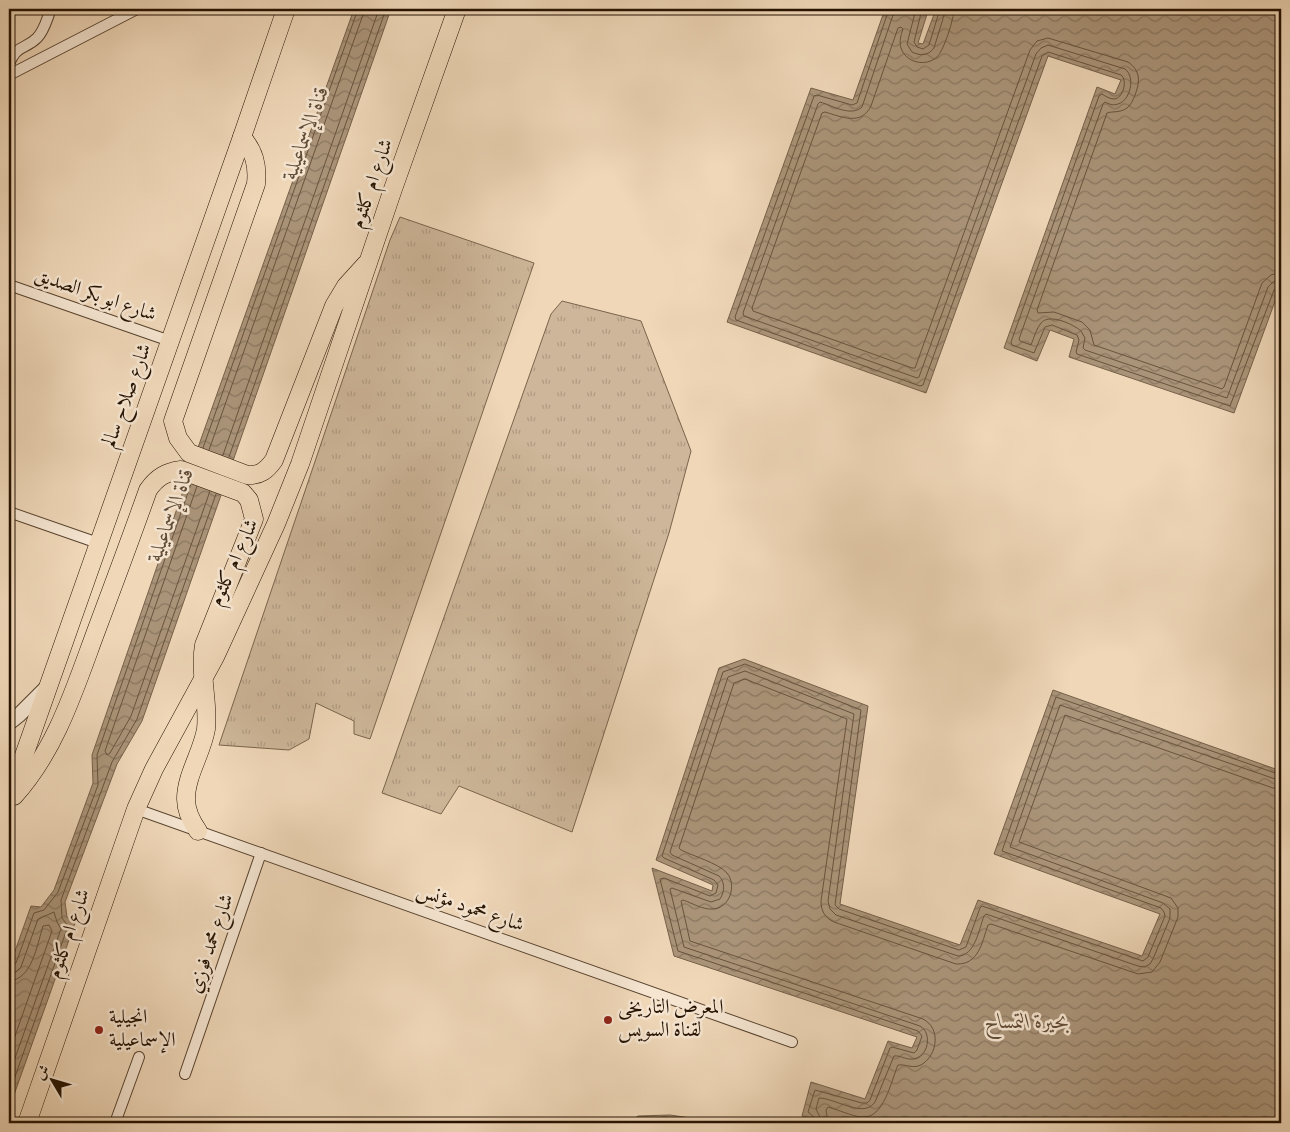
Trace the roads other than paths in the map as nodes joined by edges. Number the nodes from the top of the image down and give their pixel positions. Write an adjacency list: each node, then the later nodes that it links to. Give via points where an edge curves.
1 (51, 9): 5 (street, via 40,35 17,50)
2 (137, 9): 6 (street)
3 (286, 9): 7 (highway, شارع صلاح سالم)
4 (458, 9): 8 (highway, شارع ام كلثوم)
5 (9, 64)
6 (9, 75)
7 (242, 136): 8 (highway, via 256,162 256,184 173,421 178,438 189,453 247,475 269,468 334,306 353,277); 10 (highway, شارع صلاح سالم)
8 (370, 261): 13 (highway, شارع ام كلثوم, via 300,464 233,620)
9 (9, 285): 10 (street, شارع ابو بكر الصديق)
10 (170, 341): 12 (highway, شارع صلاح سالم)
11 (9, 512): 12 (street)
12 (98, 543): 14 (highway, شارع صلاح سالم)
13 (204, 678): 16 (highway, via 202,655 208,632 254,519 249,500 243,493 181,470 171,471 162,475 148,490 60,725 39,765); 17 (highway, شارع ام كلثوم); 18 (highway, via 207,703 205,732 186,801)
14 (50, 684): 15 (street); 16 (highway, شارع صلاح سالم)
15 (9, 723)
16 (9, 800)
17 (136, 809): 18 (street, شارع محمود مؤنس); 23 (highway, شارع ام كلثوم)
18 (198, 831): 19 (street, شارع محمود مؤنس)
19 (261, 853): 20 (street, شارع محمود مؤنس); 22 (street, شارع محمد فوزي)
20 (792, 1042)
21 (139, 1057): 24 (street)
22 (185, 1074)
23 (27, 1123)
24 (115, 1123)

